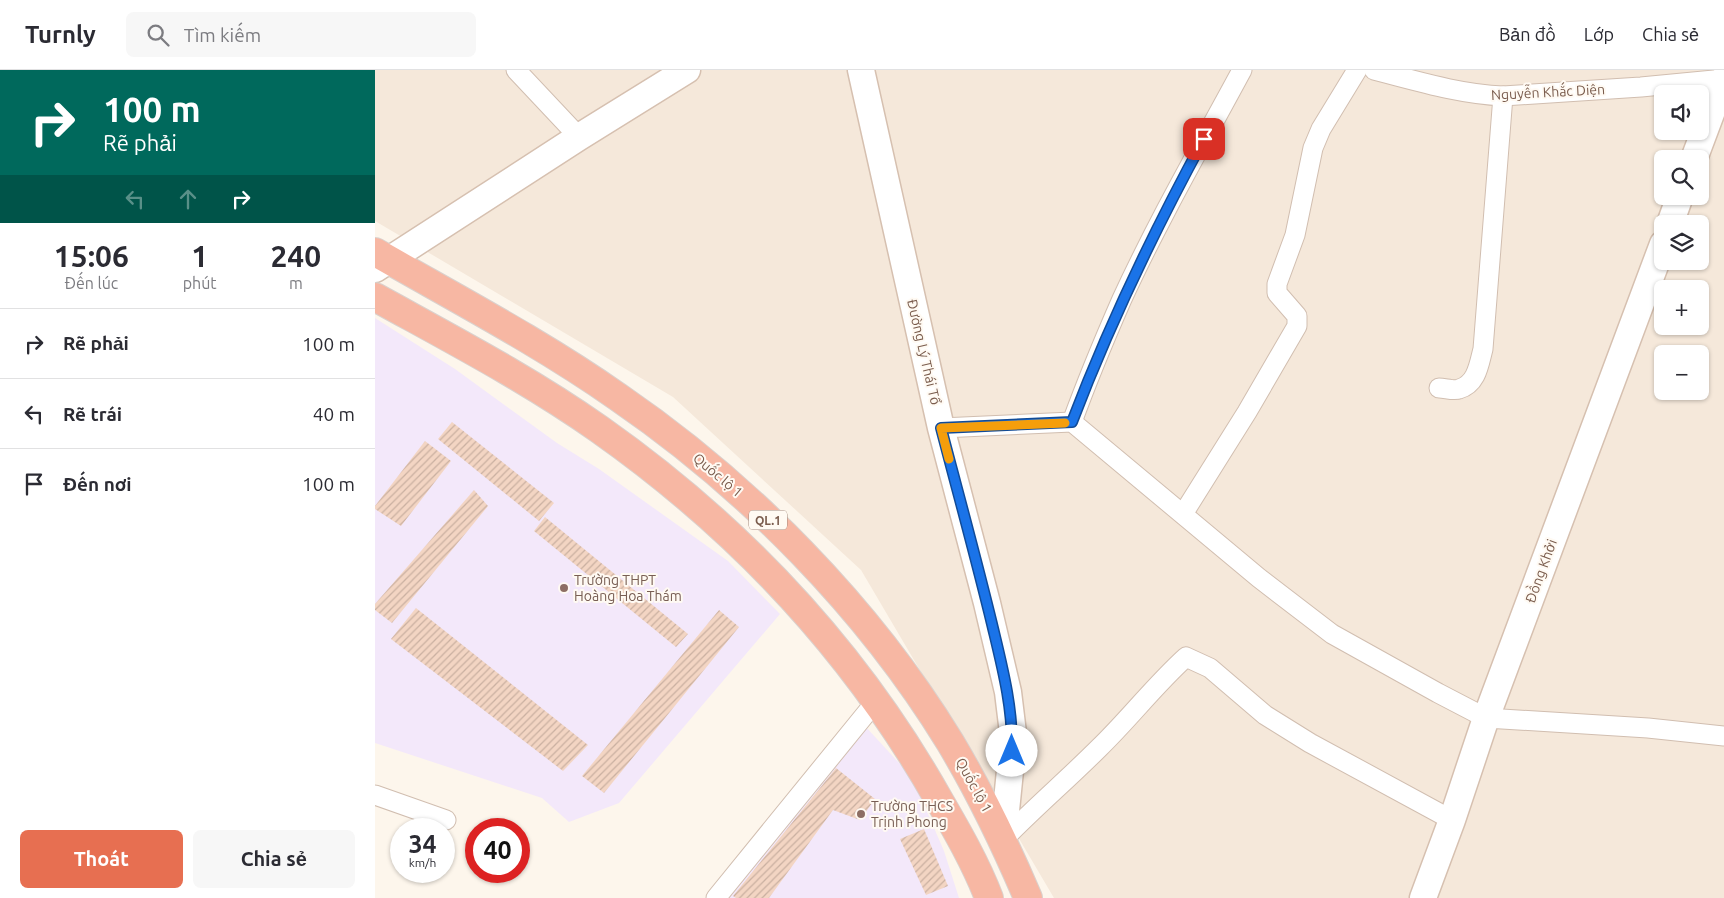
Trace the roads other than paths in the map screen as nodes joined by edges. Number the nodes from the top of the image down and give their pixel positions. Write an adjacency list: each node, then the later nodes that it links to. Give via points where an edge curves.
1 (516, 70): 9 (street)
2 (687, 70): 9 (street)
3 (861, 70): 16 (street, Đường Lý Thái Tổ)
4 (1242, 70): 15 (street, via 1185,173 1123,298)
5 (1357, 70): 17 (street, via 1313,148 1295,235 1277,284 1277,293 1297,316 1297,326)
6 (1374, 70): 8 (street, Nguyễn Khắc Diện, via 1445,88)
7 (1724, 79): 8 (street, Nguyễn Khắc Diện); 10 (street)
8 (1503, 96): 14 (street, via 1483,349 1478,372 1459,390)
9 (579, 137): 11 (street)
10 (1697, 150)
11 (379, 260): 24 (highway, Quốc lộ 1 / QL.1, via 562,359 676,440 735,489 797,548 854,610 906,676 950,741)
12 (1654, 268): 19 (street, Đồng Khởi)
13 (375, 297): 18 (highway, QL.1, via 545,394 654,470 772,575)
14 (1439, 388)
15 (1072, 422): 16 (street); 17 (street)
16 (941, 428): 24 (street, Đường Lý Thái Tổ, via 987,603 1011,712 1011,772)
17 (1183, 514): 19 (street, via 1332,634)
18 (877, 700): 25 (street); 26 (highway, QL.1, via 954,825)
19 (1486, 718): 20 (street); 23 (street, Đồng Khởi)
20 (1724, 736)
21 (375, 795): 22 (street)
22 (440, 818)
23 (1452, 820): 24 (street, via 1310,744 1265,715 1209,668 1186,657 1100,748); 28 (street, Đồng Khởi)
24 (1003, 840): 27 (highway, Quốc lộ 1 / QL.1)
25 (715, 898)
26 (989, 898)
27 (1028, 898)
28 (1423, 898)

